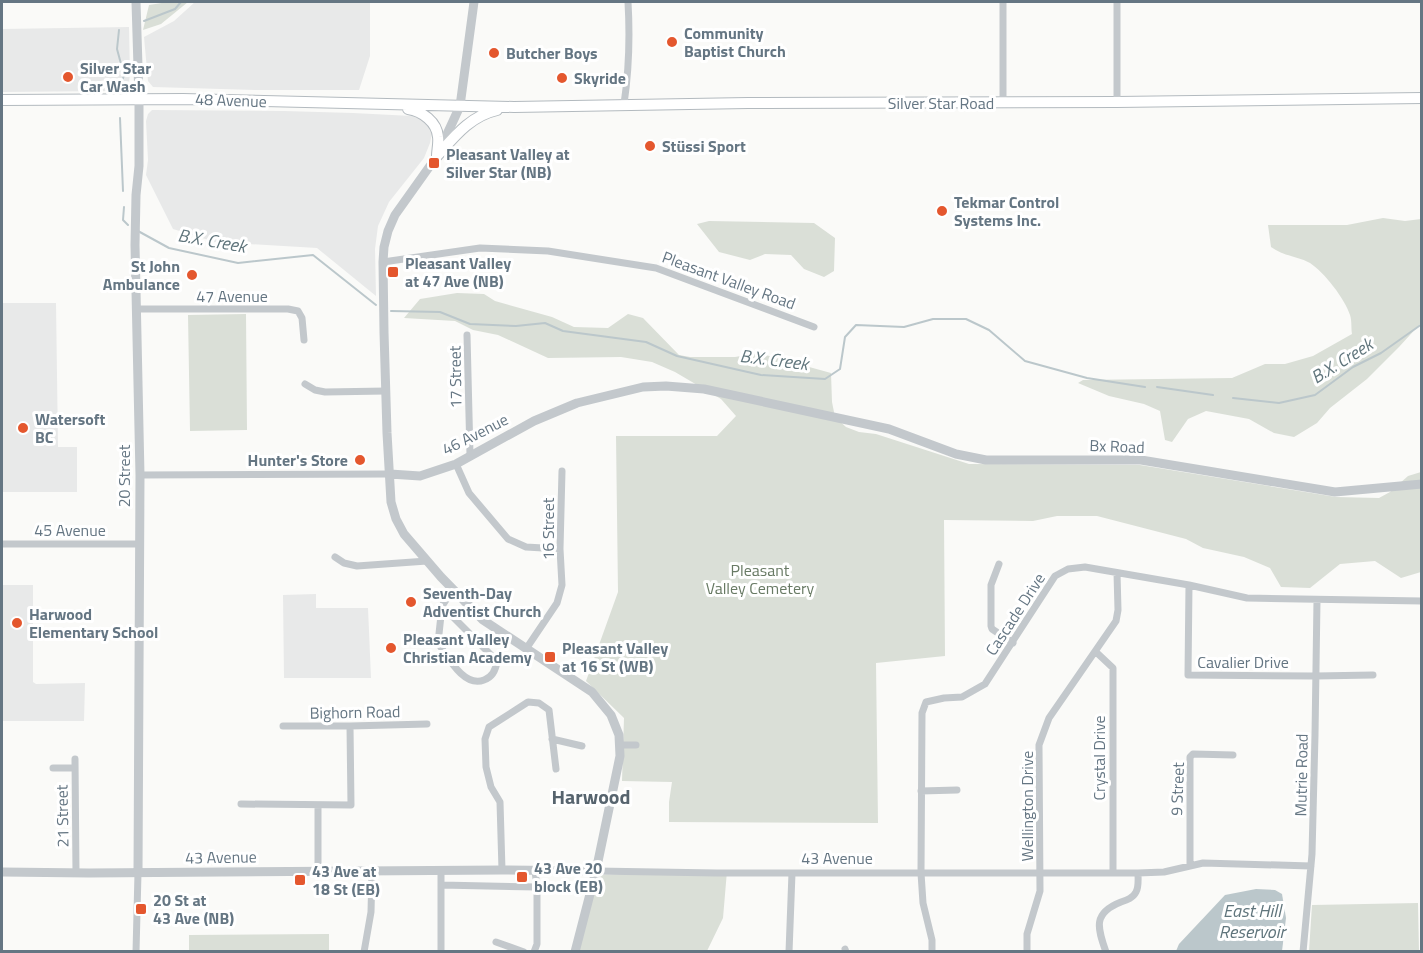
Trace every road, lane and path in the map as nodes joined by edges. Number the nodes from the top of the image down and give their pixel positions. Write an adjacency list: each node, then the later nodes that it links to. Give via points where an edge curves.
1 (136, 2): 7 (street, 20 Street)
2 (474, 2): 13 (street)
3 (628, 2): 11 (street)
4 (1003, 2): 10 (street)
5 (1117, 2): 9 (street)
6 (1422, 98): 9 (main road, Silver Star Road)
7 (139, 99): 8 (main road, 48 Avenue); 12 (main road, 48 Avenue); 17 (street, 20 Street)
8 (2, 100)
9 (1117, 102): 10 (main road, Silver Star Road)
10 (1003, 103): 11 (main road, Silver Star Road)
11 (624, 104): 14 (main road, Silver Star Road)
12 (381, 105): 13 (main road, 48 Avenue); 15 (main road, via 414,110 429,118 438,137)
13 (460, 106): 14 (main road, Silver Star Road); 15 (street)
14 (514, 106): 15 (main road, via 479,116)
15 (437, 156): 16 (street, via 395,215)
16 (383, 262): 18 (street, Pleasant Valley Road, via 480,248 548,251 656,268); 22 (street)
17 (136, 309): 20 (street, 47 Avenue, via 288,309 298,311 302,318); 28 (street, 20 Street)
18 (814, 327)
19 (467, 336): 24 (street, 17 Street)
20 (304, 340)
21 (305, 384): 22 (street, via 325,392)
22 (386, 391): 27 (street)
23 (816, 413): 24 (street, 46 Avenue, via 704,389 643,387 577,403); 29 (street, Bx Road, via 889,429 956,454 986,459 1141,460 1335,492)
24 (470, 455): 25 (street, 46 Avenue)
25 (456, 464): 27 (street, 46 Avenue, via 420,476); 32 (street, via 469,493 508,539 526,547)
26 (562, 471): 32 (street, 16 Street)
27 (390, 474): 28 (street, 46 Avenue); 34 (street, via 396,519)
28 (140, 475): 31 (street, 20 Street)
29 (1422, 484)
30 (2, 543): 31 (street, 45 Avenue)
31 (139, 544): 74 (street, 20 Street)
32 (560, 549): 43 (street, 16 Street, via 562,585 557,603)
33 (335, 557): 34 (street, via 357,566)
34 (427, 561): 38 (street)
35 (999, 564): 42 (street, via 991,585 991,626)
36 (1118, 573): 37 (street, Cascade Drive); 42 (street, Cascade Drive, via 1085,567 1055,576); 44 (street, Wellington Drive, via 1116,621)
37 (1189, 585): 39 (street, Cascade Drive, via 1247,598); 46 (street, Cavalier Drive, via 1188,675)
38 (453, 589): 41 (street); 43 (street, via 483,620)
39 (1317, 600): 40 (street, Cascade Drive); 46 (street, Mutrie Road)
40 (1422, 601)
41 (442, 606): 41 (street, via 438,643 464,678 486,680 496,670 497,661)
42 (1013, 643): 60 (street, Cascade Drive, via 985,684 963,697 926,702 922,713)
43 (526, 649): 51 (street, via 592,692 611,715)
44 (1096, 652): 71 (street, Wellington Drive, via 1049,718 1039,746); 77 (street, Crystal Drive, via 1113,668)
45 (1373, 675): 46 (street)
46 (1316, 676): 64 (street, Mutrie Road)
47 (427, 724): 49 (street, Bighorn Road)
48 (283, 726): 49 (street, Bighorn Road)
49 (350, 726): 62 (street, via 351,804)
50 (552, 739): 53 (street); 58 (street); 66 (street, via 549,710 539,703 528,702 489,727 485,739 486,767 491,788 500,802)
51 (620, 745): 52 (street); 70 (street)
52 (636, 745)
53 (582, 746)
54 (1233, 755): 63 (street, 9 Street, via 1190,757)
55 (75, 759): 57 (street, 21 Street)
56 (54, 768): 57 (street)
57 (75, 768): 73 (street, 21 Street)
58 (556, 769)
59 (957, 790): 60 (street)
60 (921, 791): 76 (street, Cascade Drive)
61 (241, 804): 62 (street)
62 (318, 805): 67 (street)
63 (1190, 866): 64 (street, 43 Avenue); 78 (street, 43 Avenue)
64 (1311, 866): 92 (street, Mutrie Road)
65 (441, 870): 66 (street, 43 Avenue); 68 (street, 43 Avenue); 79 (street)
66 (502, 870): 69 (street, 43 Avenue)
67 (318, 871): 68 (street, 43 Avenue); 74 (street, 43 Avenue)
68 (372, 871): 83 (street, via 371,912)
69 (535, 871): 70 (street, 43 Avenue); 80 (street)
70 (596, 872): 75 (street, 43 Avenue); 87 (street)
71 (1041, 872): 76 (street, 43 Avenue); 77 (street, 43 Avenue); 90 (street, Wellington Drive)
72 (2, 873): 73 (street, 43 Avenue)
73 (76, 873): 74 (street, 43 Avenue)
74 (138, 873): 82 (street, 20 Street)
75 (792, 873): 76 (street, 43 Avenue); 88 (street)
76 (921, 873): 89 (street, Cascade Drive)
77 (1113, 873): 78 (street, 43 Avenue)
78 (1138, 873): 91 (street, via 1137,891 1131,898 1102,914 1100,934)
79 (441, 885): 80 (street); 84 (street)
80 (537, 886): 86 (street)
81 (495, 942): 85 (street)
82 (136, 951)
83 (364, 951)
84 (441, 951)
85 (524, 951)
86 (534, 951)
87 (575, 951)
88 (789, 951)
89 (932, 951)
90 (1027, 951)
91 (1106, 951)
92 (1303, 951)

